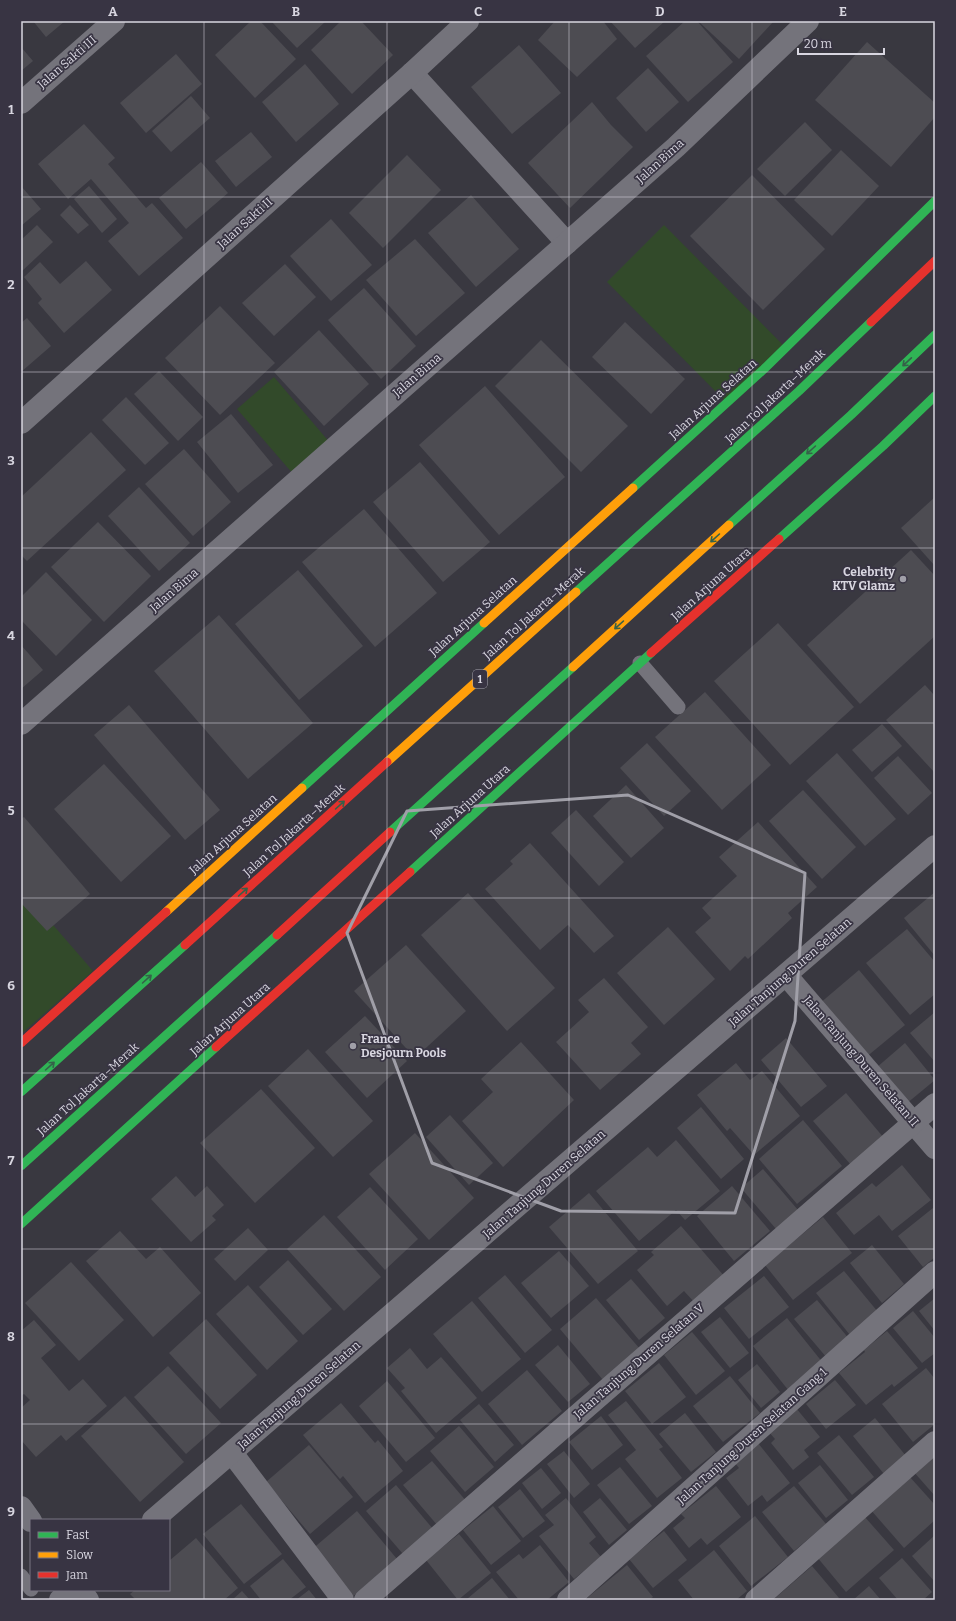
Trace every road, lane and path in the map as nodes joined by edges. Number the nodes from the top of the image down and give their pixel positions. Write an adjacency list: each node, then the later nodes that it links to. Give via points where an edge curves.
1 (114, 21): 5 (street, Jalan Sakti III)
2 (468, 21): 4 (street, Jalan Sakti II)
3 (808, 21): 7 (street, Jalan Bima, via 676,147)
4 (412, 73): 7 (street); 11 (street, Jalan Sakti II)
5 (21, 103)
6 (935, 201): 17 (main road, Jalan Arjuna Selatan, via 764,369)
7 (567, 243): 14 (street, Jalan Bima)
8 (935, 261): 18 (main road, Jalan Tol Jakarta–Merak / 1, one-way to 8, via 799,391)
9 (935, 335): 22 (main road, Jalan Tol Jakarta–Merak, one-way to 22, via 845,420)
10 (935, 396): 12 (main road, Jalan Arjuna Utara, via 883,446)
11 (21, 423)
12 (640, 663): 13 (lane); 23 (main road, Jalan Arjuna Utara)
13 (678, 707)
14 (21, 724)
15 (935, 846): 16 (street, Jalan Tanjung Duren Selatan)
16 (786, 975): 20 (street, Jalan Tanjung Duren Selatan II); 26 (street, Jalan Tanjung Duren Selatan)
17 (21, 1042)
18 (21, 1092)
19 (935, 1104): 20 (street, Jalan Tanjung Duren Selatan V)
20 (913, 1123): 21 (street, Jalan Tanjung Duren Selatan II); 39 (street, Jalan Tanjung Duren Selatan V)
21 (935, 1148)
22 (21, 1166)
23 (21, 1224)
24 (935, 1272): 40 (street, Jalan Tanjung Duren Selatan Gang 1)
25 (935, 1442): 41 (street)
26 (232, 1453): 28 (street, Jalan Tanjung Duren Selatan); 38 (street)
27 (21, 1507): 29 (street)
28 (154, 1519)
29 (30, 1520)
30 (21, 1576): 31 (lane)
31 (30, 1589)
32 (32, 1591): 35 (lane)
33 (70, 1591): 36 (street)
34 (82, 1591): 37 (street)
35 (40, 1600)
36 (60, 1600)
37 (88, 1600)
38 (343, 1600)
39 (365, 1600)
40 (568, 1600)
41 (756, 1600)

